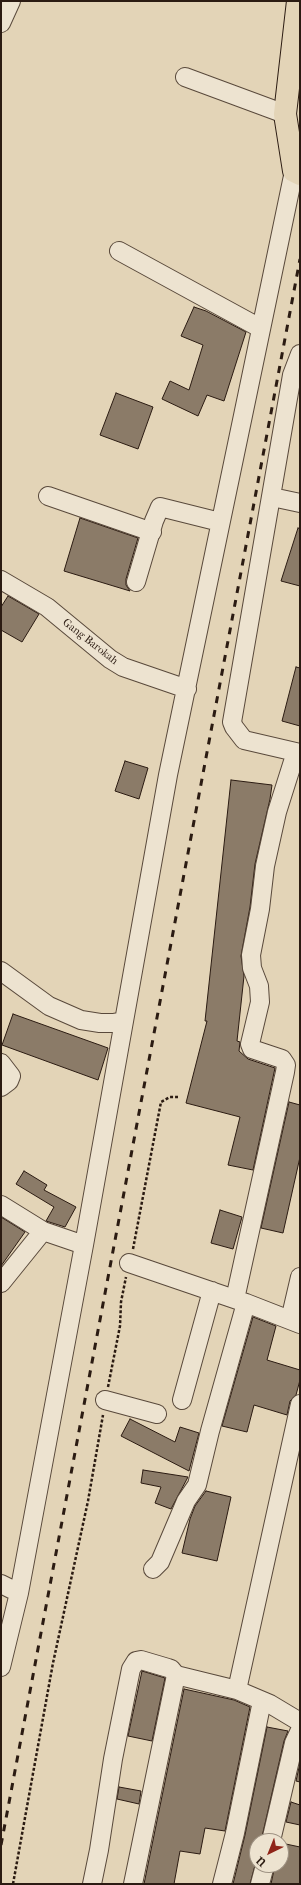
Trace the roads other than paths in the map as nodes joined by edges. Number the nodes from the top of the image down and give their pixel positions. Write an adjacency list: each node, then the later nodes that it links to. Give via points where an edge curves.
1 (11, 1): 3 (street)
2 (298, 1): 5 (main road)
3 (1, 23)
4 (185, 77): 5 (street)
5 (285, 114): 6 (main road)
6 (297, 173): 8 (street)
7 (119, 251): 8 (street)
8 (260, 328): 12 (street)
9 (300, 354): 11 (street, via 292,375)
10 (48, 496): 13 (street)
11 (286, 500): 17 (street, via 232,722 244,740)
12 (220, 522): 13 (street, via 162,507 159,509); 16 (street)
13 (152, 532): 15 (street)
14 (1, 580): 16 (street, Gang Barokah, via 47,607 110,659)
15 (136, 582)
16 (187, 690): 19 (street, via 168,775)
17 (298, 753): 29 (street, via 278,812 265,866 251,955 252,968 259,986 260,1002 250,1044 252,1049 282,1059 286,1065)
18 (1, 971): 19 (street, via 49,1006 81,1020 100,1023)
19 (124, 1021): 24 (street)
20 (1, 1063): 21 (street, via 11,1076)
21 (1, 1087)
22 (1, 1205): 23 (street)
23 (43, 1231): 24 (street); 27 (street)
24 (84, 1245): 37 (street)
25 (130, 1263): 28 (street)
26 (300, 1277): 30 (street)
27 (1, 1283)
28 (212, 1291): 29 (street); 31 (street)
29 (241, 1301): 30 (street); 35 (street, via 197,1485 186,1501 160,1562)
30 (295, 1322)
31 (182, 1400)
32 (111, 1401): 34 (street)
33 (300, 1404): 40 (street)
34 (157, 1414)
35 (153, 1569)
36 (1, 1584): 37 (street)
37 (19, 1593): 38 (street)
38 (1, 1667)
39 (176, 1675): 40 (street); 46 (street, via 171,1669 141,1660 136,1661 131,1669); 47 (street)
40 (237, 1690): 41 (street)
41 (262, 1701): 42 (street); 48 (street, via 235,1834)
42 (300, 1722)
43 (300, 1730): 44 (street, via 294,1743)
44 (273, 1833)
45 (263, 1873): 49 (street)
46 (92, 1884)
47 (133, 1884)
48 (222, 1884)
49 (260, 1884)

